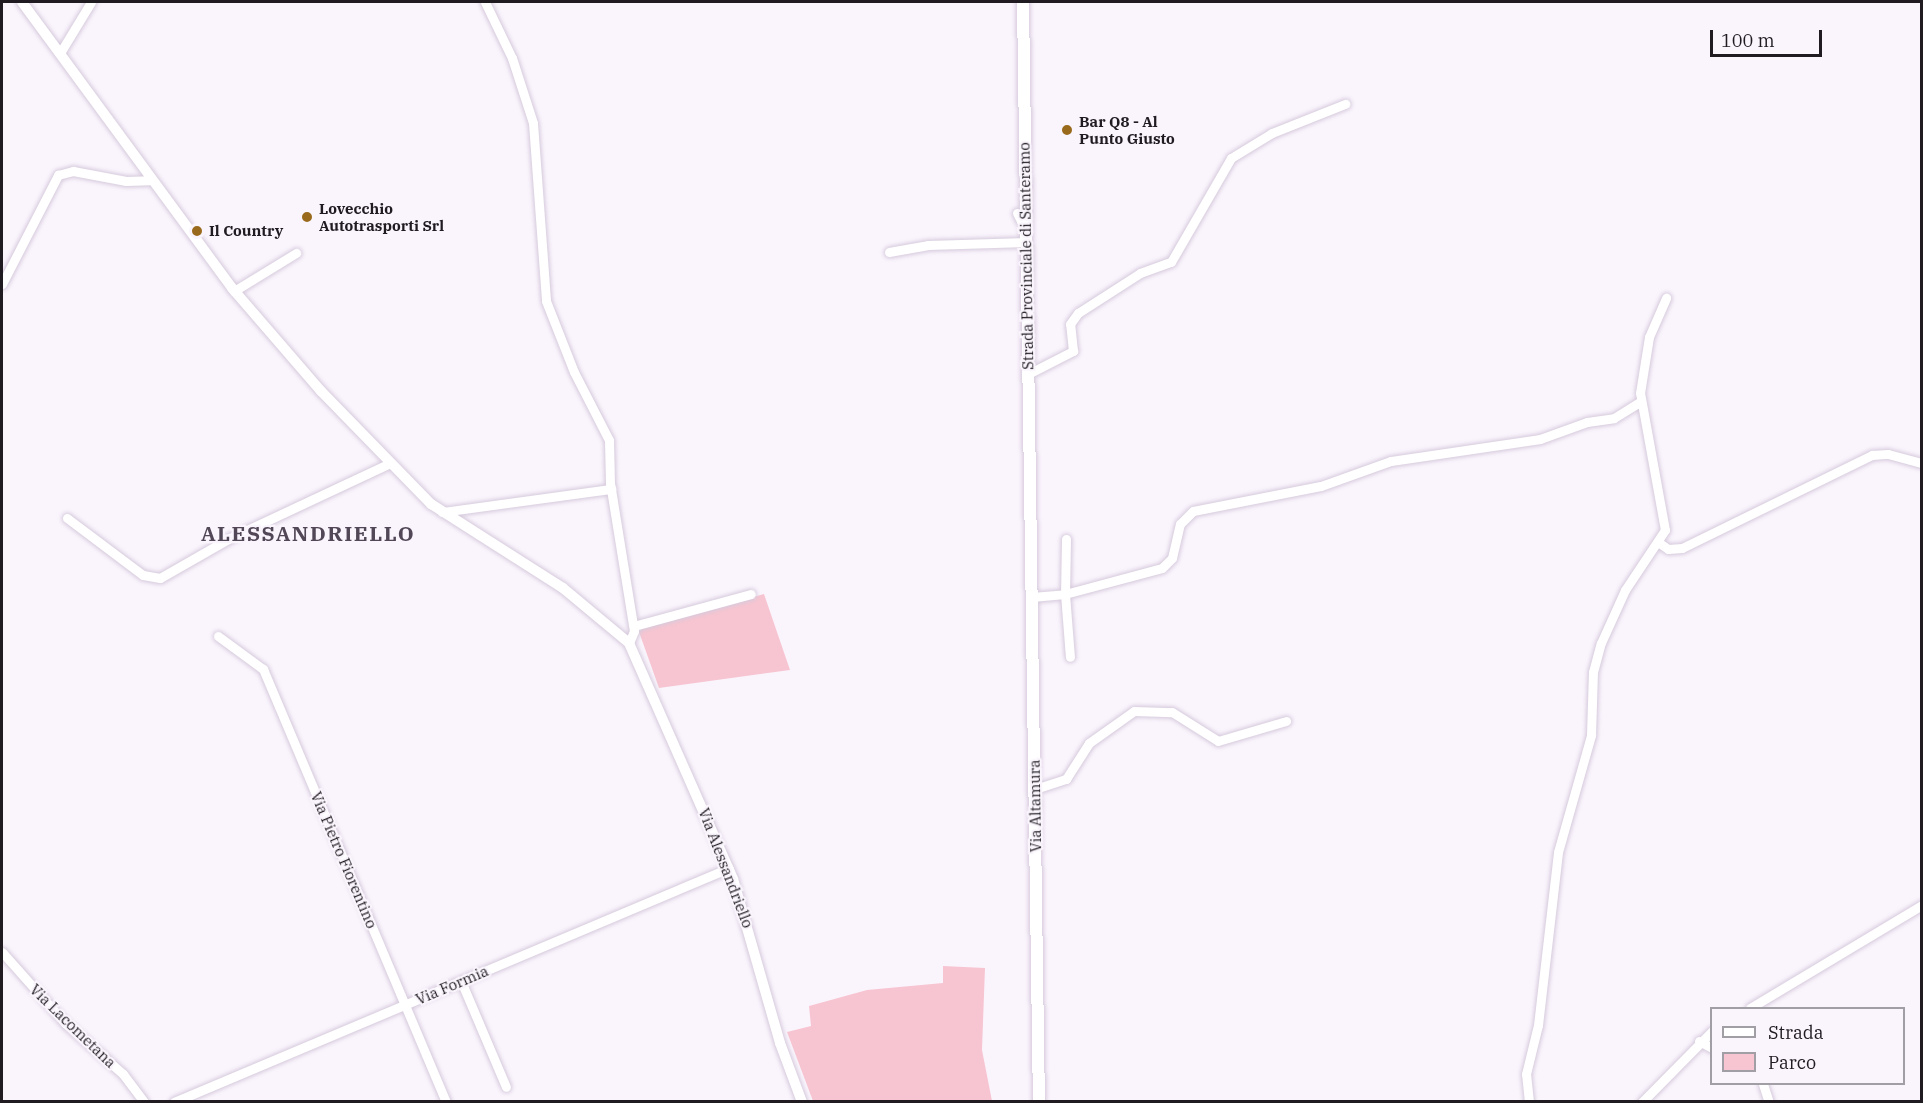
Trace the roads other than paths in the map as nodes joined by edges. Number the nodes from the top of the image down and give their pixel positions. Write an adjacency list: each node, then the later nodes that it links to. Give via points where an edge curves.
1 (22, 2): 5 (street)
2 (91, 2): 5 (street)
3 (485, 2): 18 (street, via 531,111 536,135 546,301 574,372 606,433)
4 (1023, 2): 8 (main road, Strada Provinciale di Santeramo, via 1022,217)
5 (60, 53): 7 (street)
6 (1345, 104): 14 (street, via 1272,133 1231,158 1171,262 1140,273 1078,313 1070,324 1073,351)
7 (150, 180): 11 (street, via 126,181 73,171 58,175); 12 (street)
8 (1027, 243): 9 (street, via 928,244); 14 (main road, Strada Provinciale di Santeramo)
9 (889, 252)
10 (296, 253): 12 (street)
11 (2, 284)
12 (234, 291): 16 (street)
13 (1666, 298): 15 (street, via 1649,337)
14 (1028, 374): 19 (main road, Strada Provinciale di Santeramo)
15 (1641, 402): 23 (street, via 1664,518 1664,535); 25 (street, via 1614,418 1581,423 1540,439 1391,461 1321,486 1193,511 1180,524 1173,558 1162,568)
16 (390, 463): 20 (street); 21 (street, via 228,539 160,578 142,575)
17 (1922, 463): 23 (street, via 1888,454 1872,455 1682,548 1668,549)
18 (611, 489): 20 (street); 27 (street)
19 (1030, 510): 26 (main road, Via Altamura)
20 (442, 512): 29 (street, via 563,588)
21 (67, 518)
22 (1066, 539): 25 (street)
23 (1658, 542): 49 (street, via 1625,590 1593,672 1591,735 1558,852 1538,1026 1526,1074)
24 (751, 594): 27 (street)
25 (1065, 594): 26 (street); 30 (street)
26 (1032, 597): 32 (main road, Via Altamura)
27 (634, 626): 29 (street)
28 (218, 636): 37 (street, Via Pietro Fiorentino, via 263,669)
29 (629, 643): 33 (street, Via Alessandriello)
30 (1070, 657)
31 (1286, 721): 32 (street, via 1218,741 1172,712 1134,711 1089,743 1066,779)
32 (1035, 789): 48 (main road, Via Altamura)
33 (729, 868): 36 (street, Via Formia); 47 (street, Via Alessandriello, via 748,921 780,1043)
34 (1922, 905): 38 (street)
35 (2, 952): 44 (street, Via Lacometana, via 65,1023 123,1074)
36 (461, 981): 37 (street, Via Formia); 43 (street)
37 (405, 1005): 45 (street, Via Formia); 46 (street, Via Pietro Fiorentino)
38 (1752, 1007)
39 (1710, 1033): 40 (street)
40 (1699, 1041): 41 (street); 50 (street)
41 (1710, 1047)
42 (1764, 1085): 51 (street)
43 (506, 1087)
44 (144, 1101)
45 (174, 1101)
46 (446, 1101)
47 (802, 1101)
48 (1039, 1101)
49 (1529, 1101)
50 (1642, 1101)
51 (1769, 1101)

